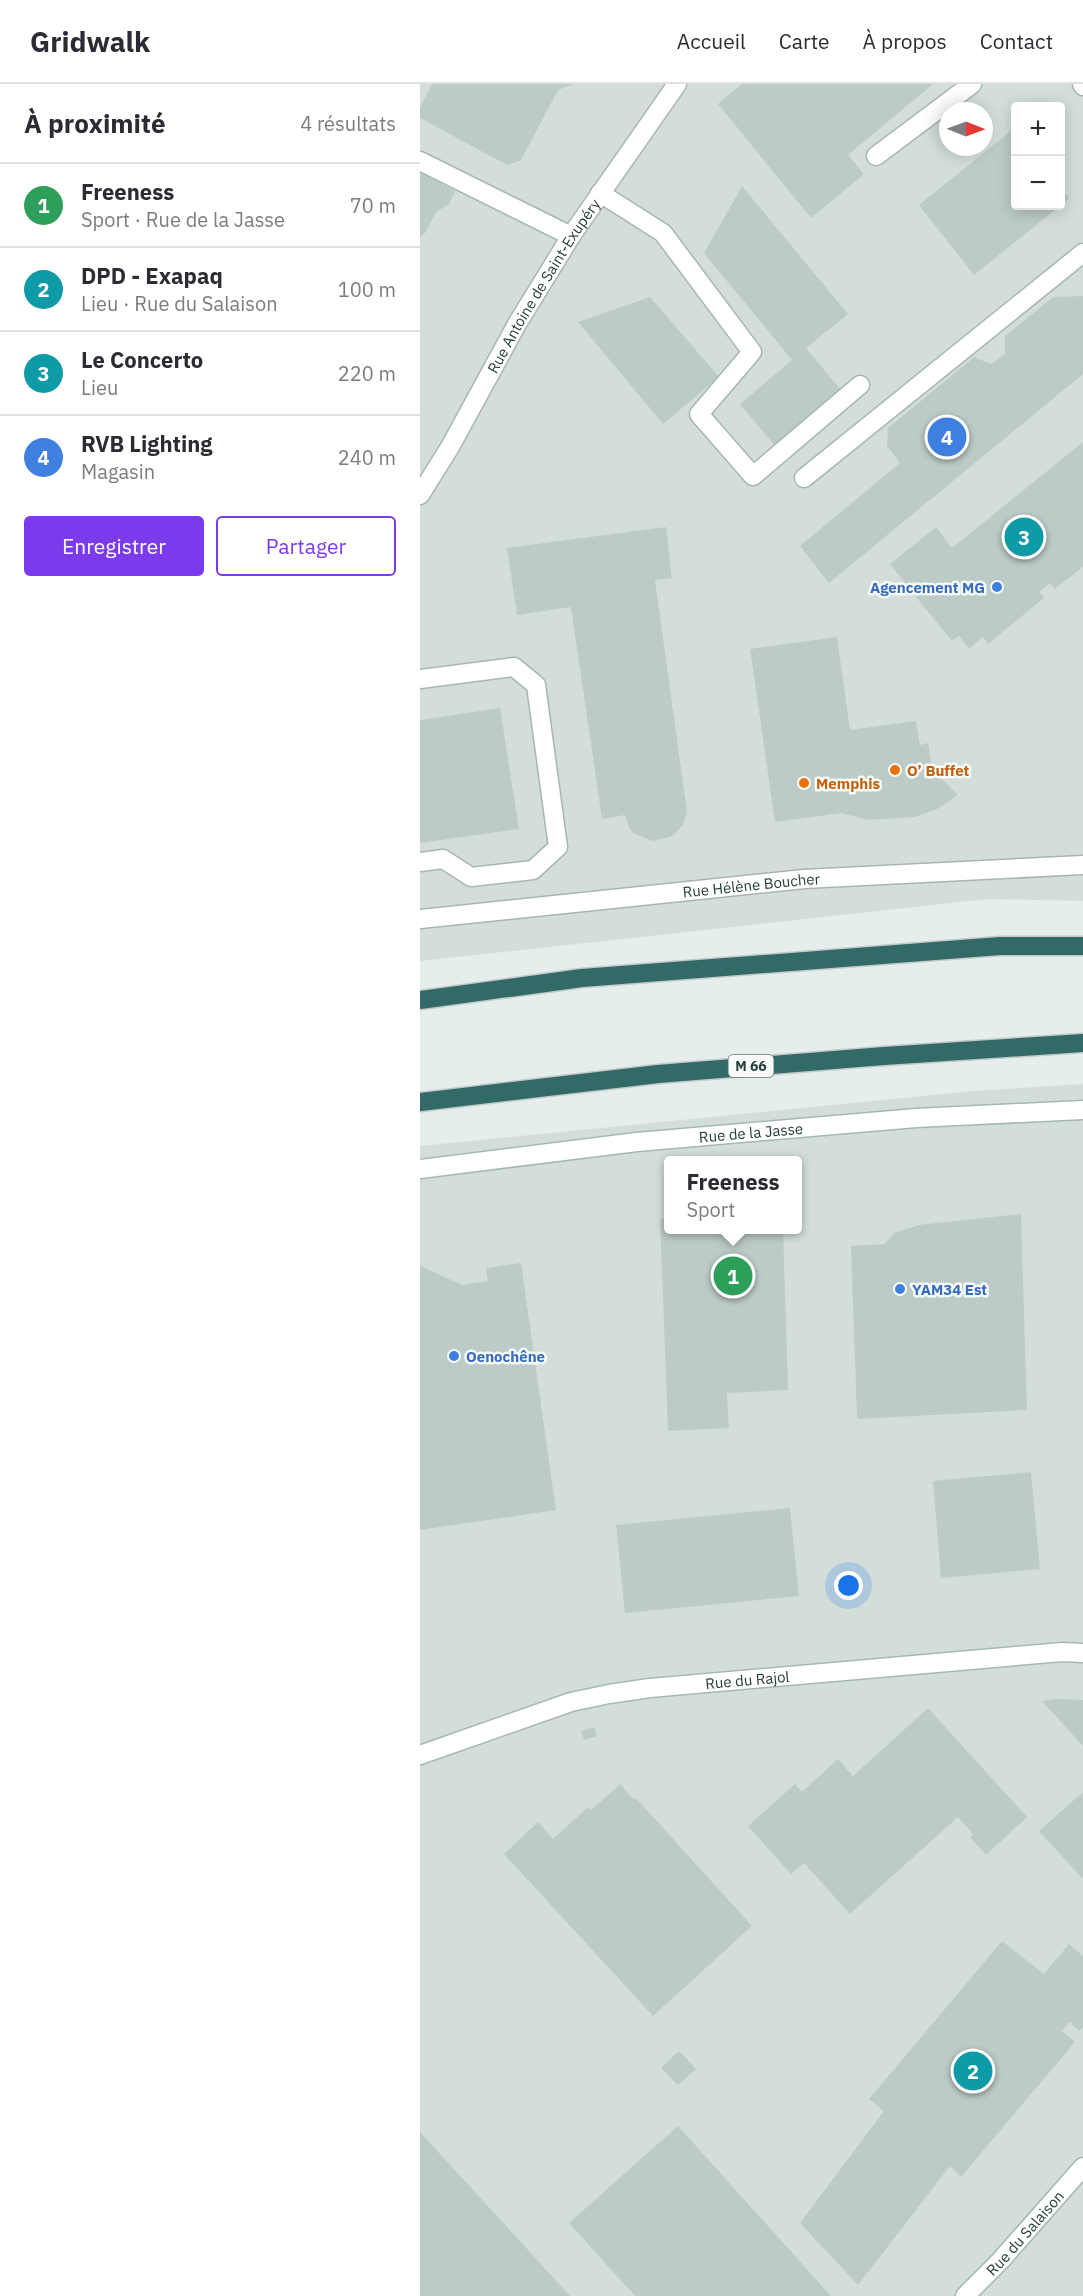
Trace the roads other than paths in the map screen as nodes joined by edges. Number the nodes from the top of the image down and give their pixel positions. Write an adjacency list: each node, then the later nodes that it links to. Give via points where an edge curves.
1 (677, 84): 5 (street, Rue Antoine de Saint-Exupéry)
2 (972, 84): 3 (street)
3 (876, 156)
4 (420, 161): 6 (street)
5 (600, 192): 6 (street, Rue Antoine de Saint-Exupéry); 8 (street, via 663,233 752,352 699,414 753,476)
6 (571, 236): 10 (street, Rue Antoine de Saint-Exupéry)
7 (1083, 253): 9 (street)
8 (860, 385)
9 (804, 478)
10 (420, 495)
11 (420, 679): 12 (street, via 514,667 536,685 558,847 533,870 471,877 443,859)
12 (420, 862)
13 (1083, 865): 14 (street, Rue Hélène Boucher, via 804,879)
14 (420, 919)
15 (1083, 946): 16 (highway, via 988,947 582,978)
16 (420, 1000)
17 (1083, 1043): 18 (highway, M 66, via 658,1074)
18 (420, 1102)
19 (1083, 1110): 20 (street, Rue de la Jasse, via 916,1118 637,1142)
20 (420, 1169)
21 (1083, 1653): 22 (street, Rue du Rajol, via 640,1689 571,1702)
22 (420, 1755)
23 (1083, 2167): 24 (street, Rue du Salaison)
24 (964, 2296)

